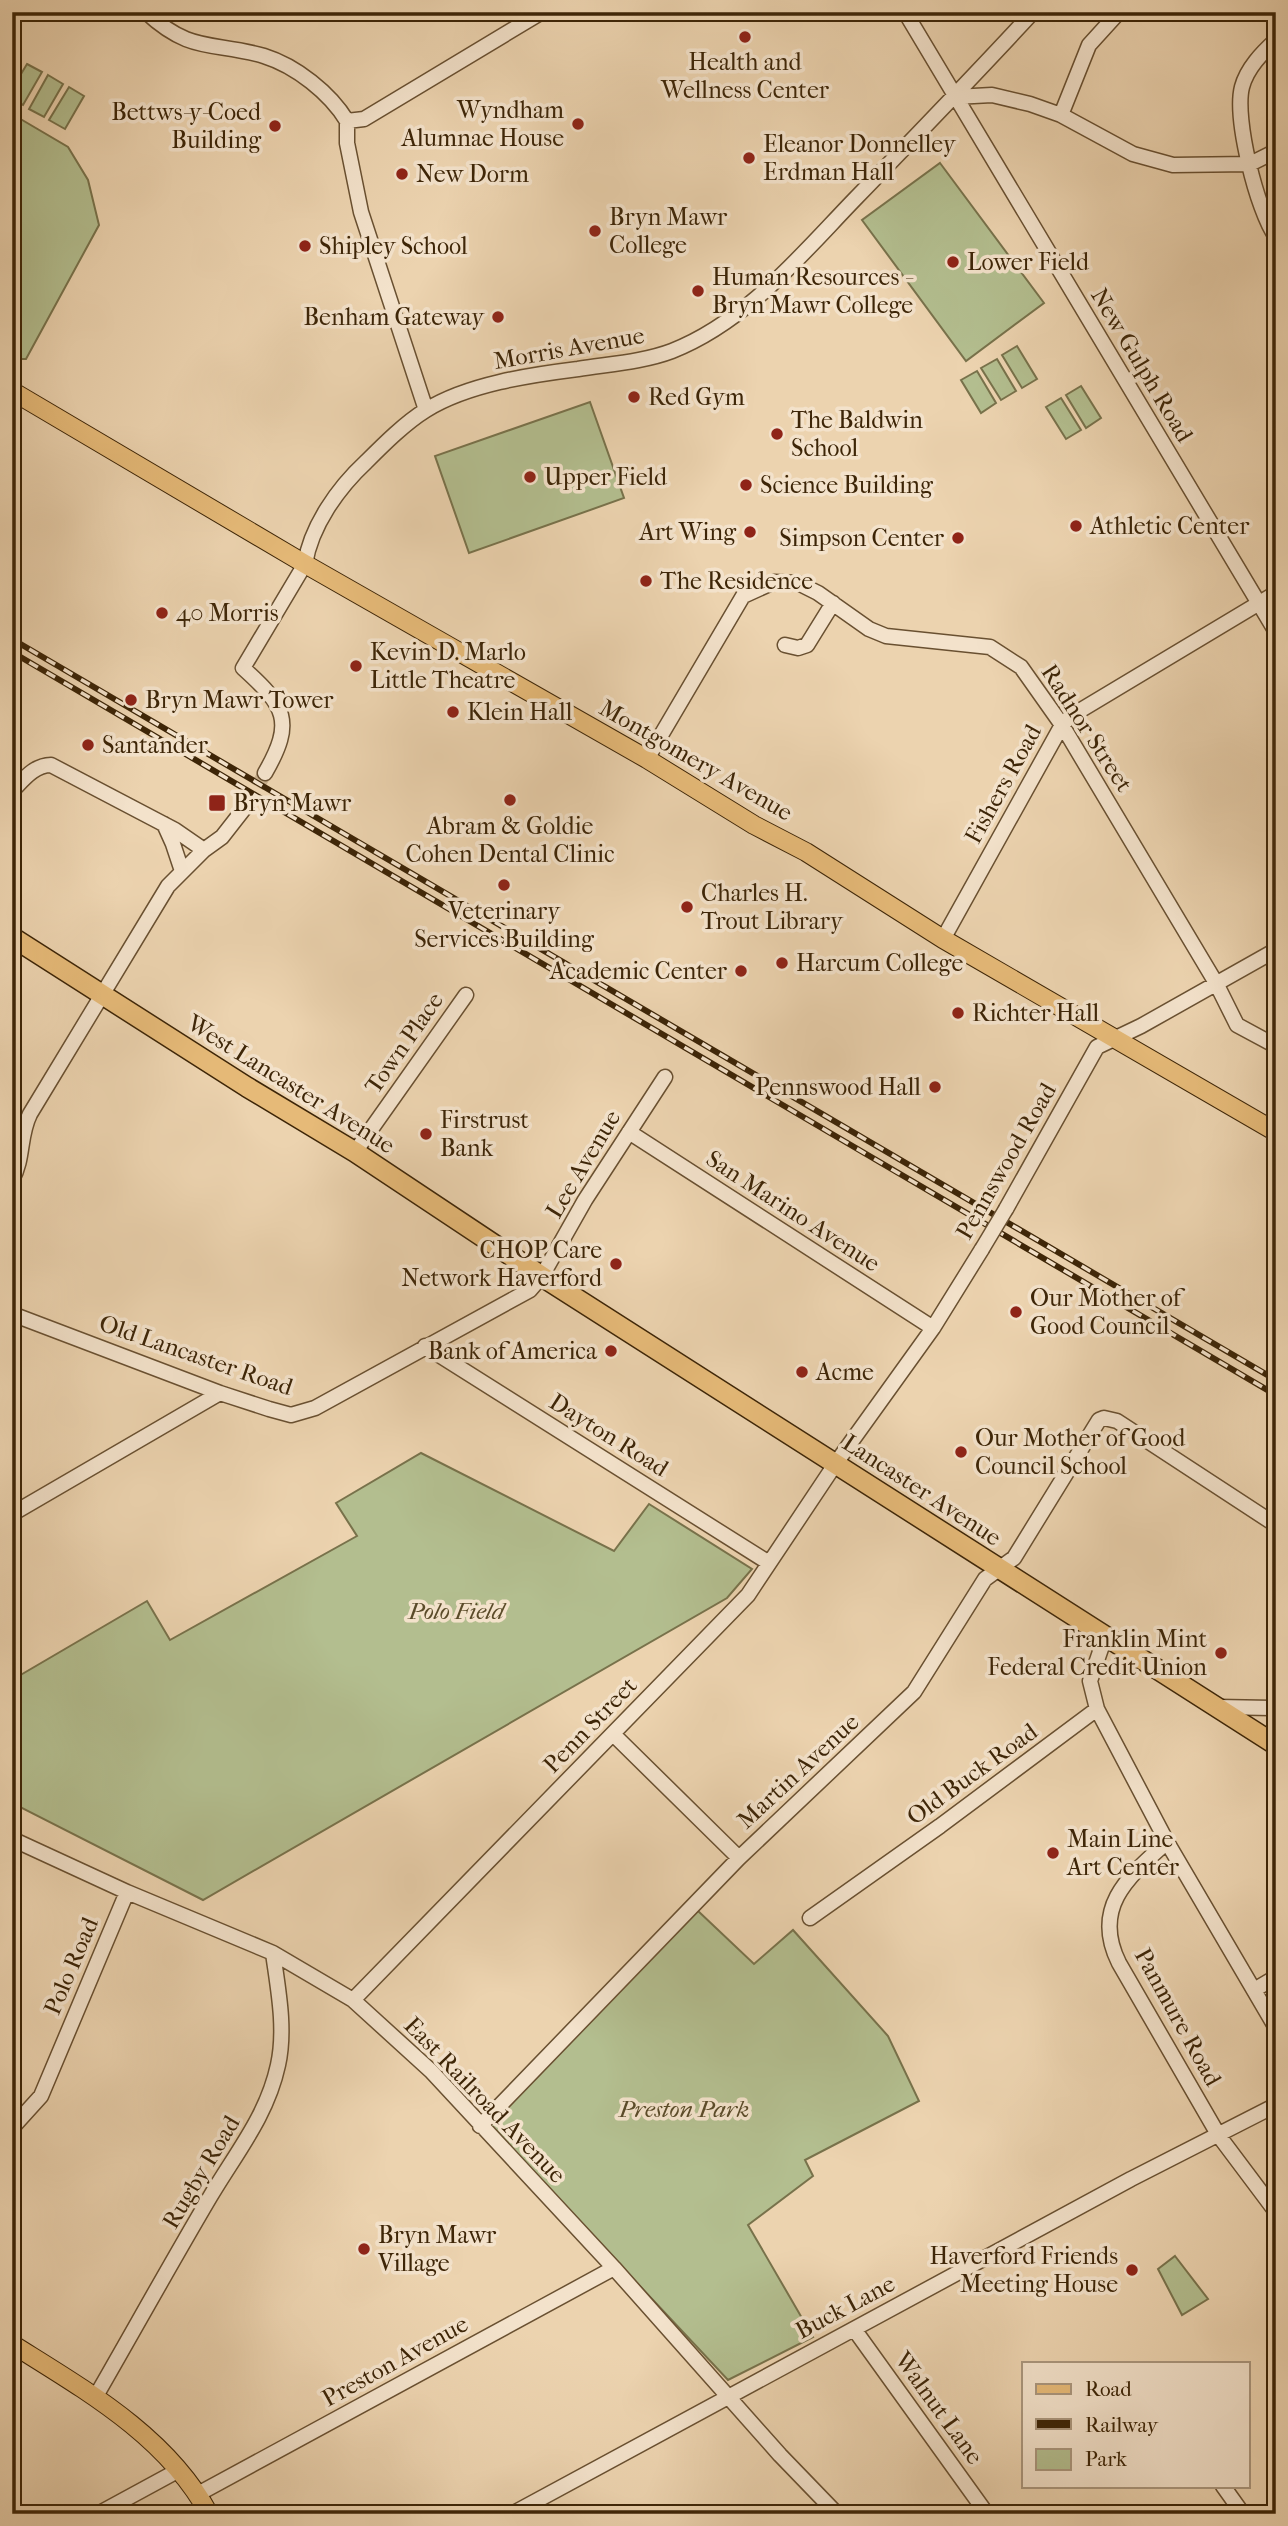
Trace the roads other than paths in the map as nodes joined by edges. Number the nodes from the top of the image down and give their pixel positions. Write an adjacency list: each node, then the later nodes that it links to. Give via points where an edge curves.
1 (146, 12): 9 (street, via 187,41 282,63 336,104)
2 (542, 12): 9 (street, via 364,119)
3 (905, 12): 7 (street, New Gulph Road)
4 (1033, 12): 7 (street, Morris Avenue)
5 (1119, 12): 8 (street, via 1089,45)
6 (1276, 40): 11 (street, via 1249,70 1242,86 1240,114)
7 (955, 97): 8 (street, via 992,95); 14 (street, Morris Avenue, via 760,295 713,330 671,351 500,381); 18 (street, New Gulph Road)
8 (1060, 115): 11 (street, via 1133,153 1172,165)
9 (347, 121): 14 (street, via 361,212)
10 (1276, 151): 11 (street)
11 (1250, 164): 12 (street, via 1260,205)
12 (1276, 237)
13 (12, 391): 15 (main road, Montgomery Avenue)
14 (426, 410): 15 (street, Morris Avenue, via 354,474 329,506 307,548)
15 (304, 565): 22 (main road, Montgomery Avenue); 23 (street, Morris Avenue, via 243,668 269,692 280,712 279,748)
16 (1276, 593): 18 (street, Fishers Road)
17 (833, 603): 20 (street, via 807,645); 21 (street, Radnor Street, via 886,636 990,647 1021,667); 22 (street, Radnor Street, via 798,583 774,582 743,596)
18 (1258, 603): 19 (street, New Gulph Road); 21 (street, Fishers Road)
19 (1276, 632)
20 (785, 645)
21 (1062, 725): 30 (street, Fishers Road); 32 (street, Radnor Street)
22 (647, 759): 30 (main road, Montgomery Avenue)
23 (265, 774)
24 (12, 791): 26 (street, via 31,772 51,765)
25 (247, 805): 27 (street)
26 (163, 823): 27 (street); 28 (street)
27 (204, 850): 28 (street)
28 (182, 871): 33 (street)
29 (12, 937): 33 (highway, West Lancaster Avenue)
30 (943, 939): 35 (main road, Montgomery Avenue)
31 (1276, 950): 32 (street, Pennswood Road)
32 (1216, 983): 35 (street, Pennswood Road); 36 (street, Radnor Street, via 1237,1025)
33 (102, 993): 40 (highway, West Lancaster Avenue); 41 (street, via 23,1129 21,1158)
34 (466, 995): 40 (street, Town Place)
35 (1116, 1038): 39 (main road, Montgomery Avenue); 44 (street, Pennswood Road, bridge, via 1097,1047)
36 (1276, 1046)
37 (665, 1077): 38 (street, Lee Avenue)
38 (629, 1132): 42 (street, Lee Avenue); 44 (street, San Marino Avenue)
39 (1276, 1132)
40 (355, 1152): 42 (highway, West Lancaster Avenue)
41 (12, 1180)
42 (542, 1276): 45 (street, Old Lancaster Road, via 530,1290); 47 (highway, Lancaster Avenue)
43 (12, 1314): 46 (street, Old Lancaster Road)
44 (933, 1328): 47 (street, Pennswood Road)
45 (425, 1346): 46 (street, Old Lancaster Road, via 315,1408 291,1415); 50 (street, Dayton Road)
46 (220, 1393): 48 (street)
47 (836, 1463): 50 (street, Penn Street); 51 (highway, Lancaster Avenue)
48 (12, 1514)
49 (1276, 1525): 51 (street, Martin Avenue, via 1117,1421 1104,1418 1095,1424 1014,1558)
50 (769, 1563): 56 (street, Penn Street, via 748,1595)
51 (997, 1568): 52 (highway, Lancaster Avenue); 60 (street, Martin Avenue, via 985,1579 914,1692)
52 (1105, 1637): 53 (highway, Lancaster Avenue); 55 (street, via 1090,1681)
53 (1217, 1707): 54 (street); 57 (highway, Lancaster Avenue)
54 (1276, 1708)
55 (1097, 1709): 59 (street); 62 (street, Old Buck Road)
56 (613, 1734): 60 (street); 66 (street, Penn Street)
57 (1276, 1745)
58 (12, 1839): 61 (street, East Railroad Avenue)
59 (1167, 1842): 65 (street); 71 (street, Panmure Road, via 1119,1890 1113,1906 1112,1943 1119,1964)
60 (739, 1858): 69 (street, Martin Avenue)
61 (127, 1892): 63 (street, East Railroad Avenue); 70 (street, Polo Road, via 41,2096)
62 (810, 1918)
63 (273, 1953): 66 (street, East Railroad Avenue); 77 (street, Rugby Road, via 281,2036 270,2096)
64 (1276, 1977): 65 (street)
65 (1254, 1990): 67 (street)
66 (353, 2000): 69 (street, East Railroad Avenue, via 431,2071)
67 (1276, 2028)
68 (1276, 2105): 71 (street, Buck Lane)
69 (480, 2126): 73 (street, East Railroad Avenue)
70 (12, 2129)
71 (1219, 2136): 72 (street, Panmure Road); 74 (street, Buck Lane, via 1130,2179)
72 (1276, 2213)
73 (614, 2268): 76 (street, East Railroad Avenue); 80 (street, Preston Avenue)
74 (854, 2329): 76 (street, Buck Lane); 85 (street, Walnut Lane)
75 (12, 2344): 77 (main road)
76 (728, 2395): 83 (street, Buck Lane); 84 (street, East Railroad Avenue)
77 (96, 2396): 78 (main road)
78 (179, 2470): 80 (main road); 81 (street)
79 (1224, 2488): 86 (street)
80 (198, 2494): 82 (main road)
81 (98, 2514)
82 (209, 2514)
83 (512, 2514)
84 (837, 2514)
85 (987, 2514)
86 (1243, 2514)

